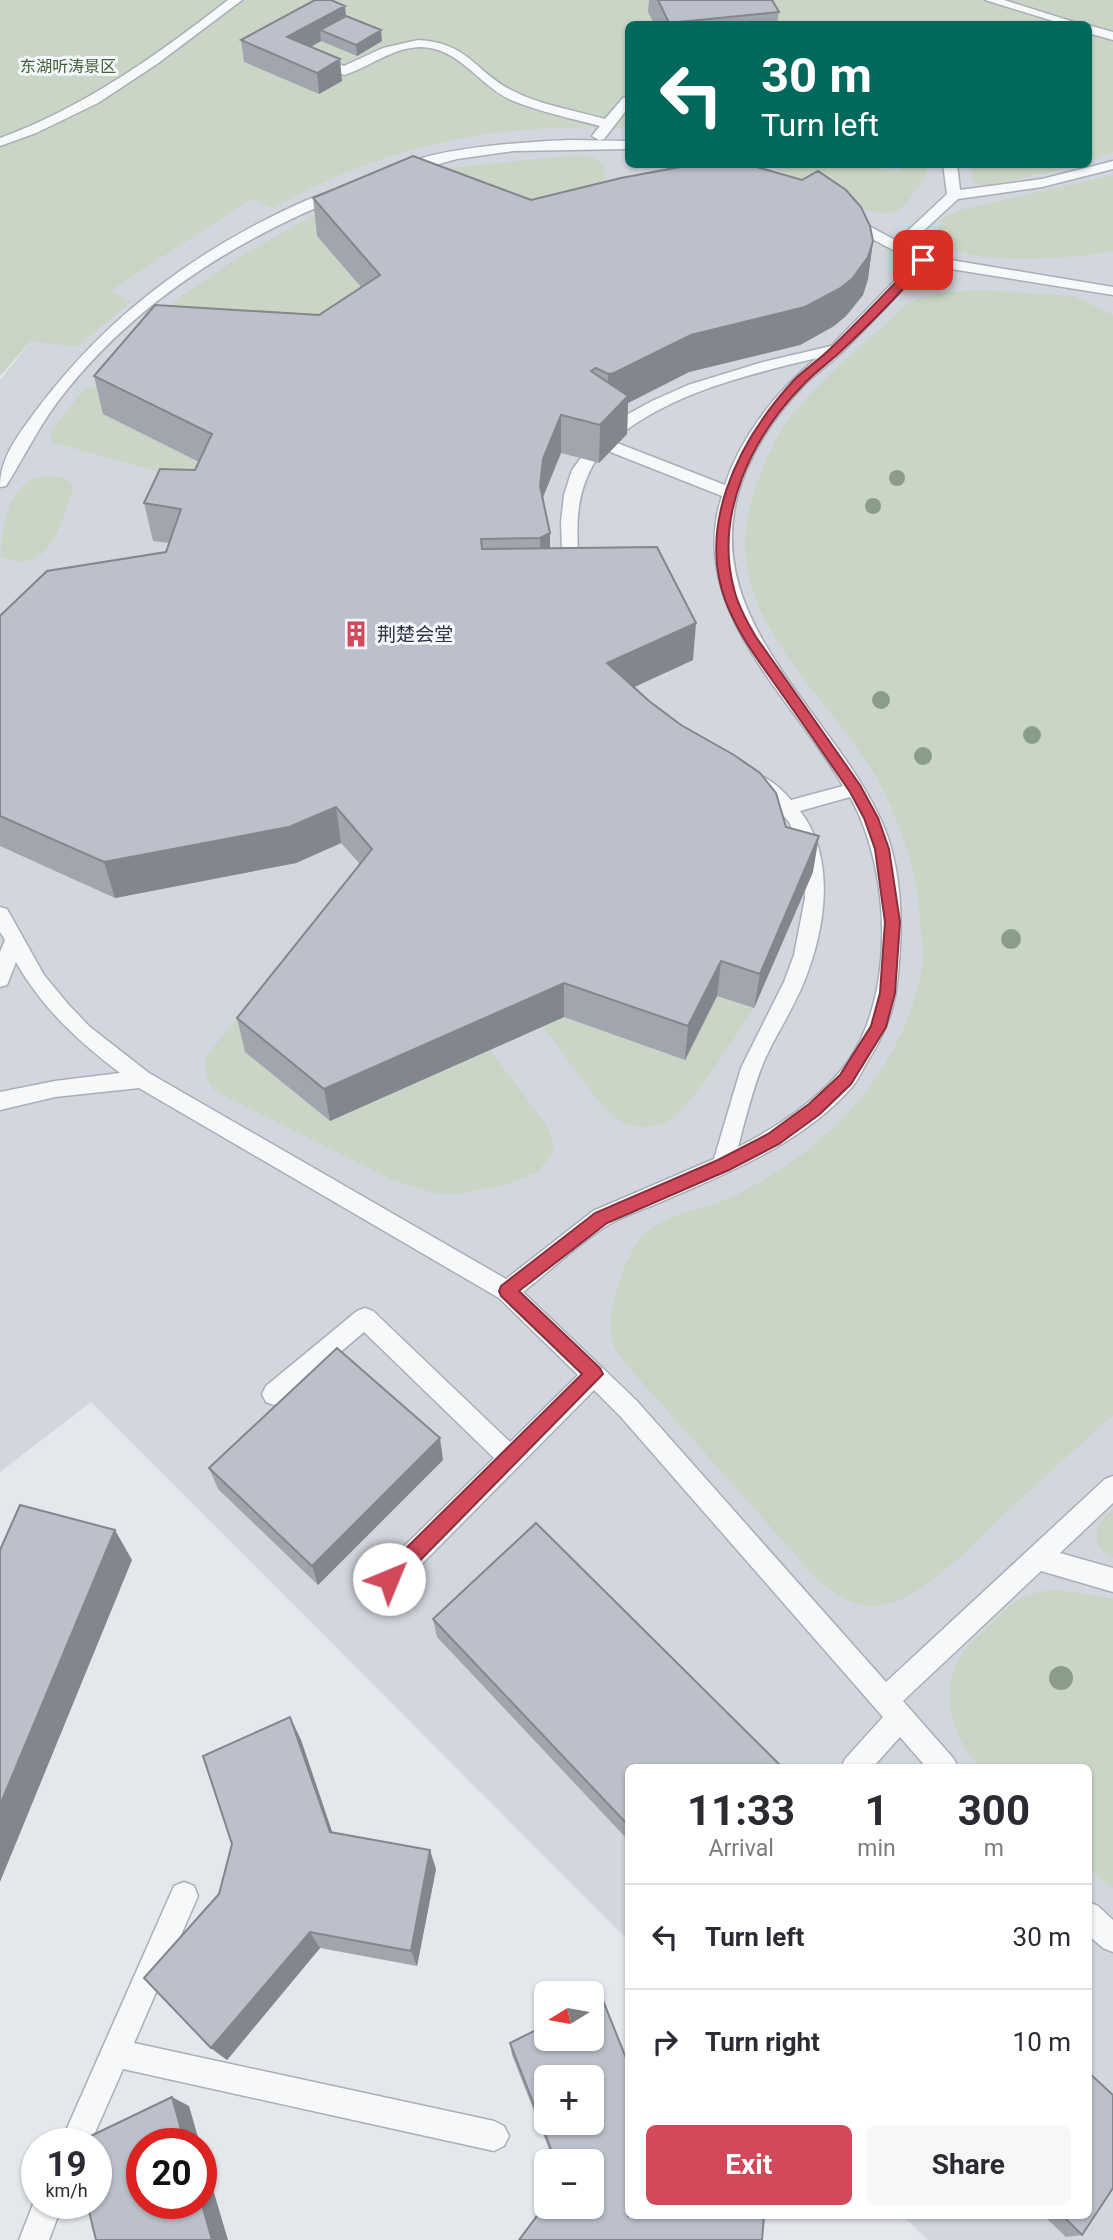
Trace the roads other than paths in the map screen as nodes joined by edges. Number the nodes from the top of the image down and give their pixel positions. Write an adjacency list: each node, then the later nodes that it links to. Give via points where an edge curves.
1 (236, 0): 9 (lane, via 99,97)
2 (991, 0): 3 (lane)
3 (1064, 21)
4 (1092, 30): 5 (lane)
5 (1113, 36)
6 (312, 58): 8 (lane, via 344,71 386,49 425,45 457,54 508,93)
7 (625, 104): 8 (lane)
8 (607, 124): 10 (lane)
9 (0, 142)
10 (594, 143): 11 (lane); 14 (lane, via 476,153)
11 (625, 145)
12 (1113, 164): 16 (lane, via 1042,183)
13 (951, 168): 16 (lane)
14 (387, 176)
15 (351, 188): 23 (lane, via 312,202 235,242 144,306 63,383)
16 (954, 195): 18 (lane)
17 (835, 213): 18 (lane)
18 (897, 248): 19 (lane)
19 (923, 260): 20 (lane); 21 (lane)
20 (1113, 291)
21 (836, 350): 22 (lane, via 723,378 681,394 636,416); 24 (lane, via 798,383 749,446)
22 (600, 442): 24 (lane); 25 (lane, via 580,470 572,498)
23 (0, 482)
24 (730, 492): 27 (lane, via 723,562 737,614)
25 (571, 585)
26 (731, 768): 28 (lane, via 768,787)
27 (855, 789): 28 (lane); 34 (lane, via 882,849 893,922 887,993 878,1027 845,1080 814,1109 774,1139)
28 (790, 807): 34 (lane, via 814,861 814,904 794,981 751,1069)
29 (0, 914): 30 (lane)
30 (14, 941): 31 (lane); 32 (lane, via 37,981 61,1010)
31 (0, 979)
32 (142, 1079): 33 (lane, via 55,1088); 35 (lane)
33 (0, 1101)
34 (723, 1165): 35 (lane, via 601,1218)
35 (507, 1291): 36 (lane)
36 (594, 1374): 38 (lane); 43 (lane)
37 (274, 1394): 38 (lane, via 365,1318)
38 (510, 1458): 41 (lane)
39 (1113, 1487): 40 (lane)
40 (1038, 1558): 42 (lane); 43 (lane)
41 (389, 1579)
42 (1113, 1580)
43 (893, 1708): 44 (lane); 45 (lane)
44 (857, 1764)
45 (941, 1764)
46 (184, 1896): 49 (lane)
47 (1092, 1920): 48 (lane)
48 (1113, 1938)
49 (115, 2053): 50 (lane); 51 (lane)
50 (82, 2128)
51 (494, 2136)
52 (42, 2219): 53 (lane)
53 (34, 2240)

